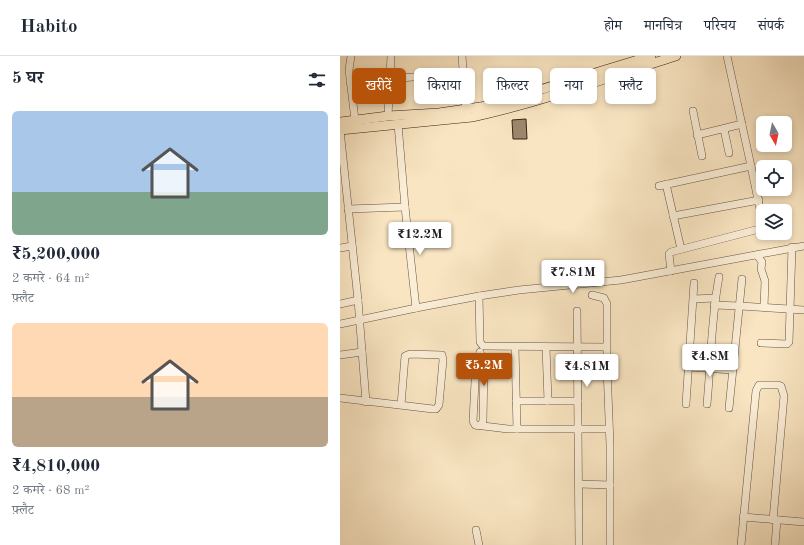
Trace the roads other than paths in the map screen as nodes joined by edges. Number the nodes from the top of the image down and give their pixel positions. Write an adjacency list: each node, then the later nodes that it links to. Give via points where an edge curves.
1 (350, 56): 9 (street)
2 (391, 56): 7 (street)
3 (462, 56): 8 (street)
4 (651, 56): 12 (main road)
5 (676, 56): 17 (main road, via 493,113)
6 (727, 56): 18 (street)
7 (390, 68)
8 (463, 68)
9 (350, 82): 15 (street)
10 (389, 104): 14 (street)
11 (466, 104): 12 (street)
12 (466, 110): 14 (main road)
13 (693, 111): 21 (street)
14 (388, 116): 15 (main road)
15 (355, 120): 16 (main road)
16 (340, 122)
17 (398, 124): 20 (main road); 27 (street)
18 (742, 124): 19 (street); 24 (street)
19 (724, 129): 21 (street); 22 (street)
20 (340, 130): 28 (street)
21 (697, 135): 23 (street)
22 (729, 153)
23 (702, 156)
24 (751, 166): 25 (street); 29 (street, via 663,185)
25 (759, 200): 26 (street); 29 (street)
26 (760, 204)
27 (404, 207): 28 (street); 49 (street)
28 (348, 209): 31 (street)
29 (673, 216): 35 (street)
30 (756, 230): 35 (street)
31 (352, 246): 34 (street); 44 (street)
32 (804, 246): 33 (street)
33 (792, 247): 36 (street); 50 (street)
34 (340, 248)
35 (681, 249): 37 (street, via 670,252)
36 (757, 255): 37 (street); 48 (street, via 762,262 764,276)
37 (671, 271): 42 (street, via 621,280)
38 (719, 277): 45 (street)
39 (742, 279): 47 (street)
40 (694, 283): 43 (street)
41 (592, 295): 60 (street, via 604,298 606,302)
42 (479, 296): 49 (street); 56 (street)
43 (694, 299): 45 (street); 63 (street)
44 (358, 300): 46 (street); 53 (street)
45 (714, 302): 47 (street); 64 (street)
46 (340, 304)
47 (740, 306): 48 (street); 65 (street)
48 (764, 307): 50 (street)
49 (416, 308): 53 (street)
50 (791, 309): 52 (street); 55 (street, via 788,343)
51 (577, 310): 59 (street)
52 (804, 310)
53 (359, 321): 54 (street); 61 (street)
54 (340, 324)
55 (761, 343)
56 (481, 344): 57 (street, via 487,347); 75 (street, via 480,353 484,363 483,421 482,425 478,426)
57 (515, 347): 58 (street); 67 (street)
58 (546, 347): 59 (street); 68 (street)
59 (578, 347): 60 (street); 69 (street)
60 (606, 347): 77 (street)
61 (362, 352): 62 (street); 70 (street)
62 (340, 355)
63 (689, 367): 64 (street); 71 (street)
64 (710, 368): 65 (street); 72 (street)
65 (732, 370): 74 (street)
66 (340, 398): 70 (street)
67 (516, 401): 68 (street); 75 (street)
68 (548, 401): 69 (street)
69 (578, 401): 76 (street)
70 (366, 402): 73 (street)
71 (686, 404)
72 (707, 404)
73 (401, 405): 73 (street, via 406,355 442,355 438,408)
74 (729, 408)
75 (517, 429): 76 (street)
76 (578, 429): 77 (street); 78 (street)
77 (609, 429): 79 (street)
78 (579, 484): 79 (street); 85 (street)
79 (610, 485): 86 (street)
80 (743, 517): 81 (street); 81 (street, via 756,391 759,386 778,385 781,386 784,396); 87 (street)
81 (775, 520): 82 (street); 88 (street)
82 (804, 522)
83 (476, 530): 84 (street)
84 (478, 545)
85 (579, 545)
86 (610, 545)
87 (741, 545)
88 (775, 545)

